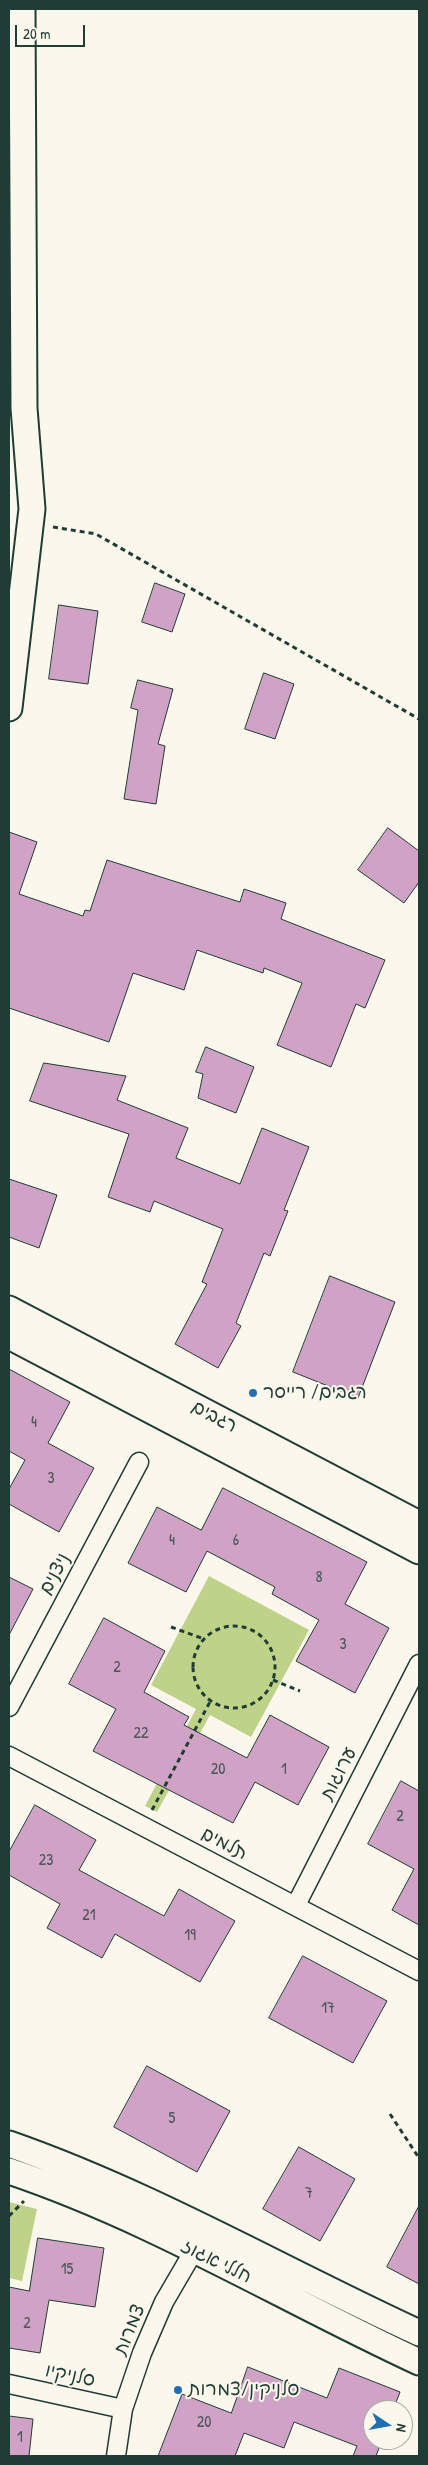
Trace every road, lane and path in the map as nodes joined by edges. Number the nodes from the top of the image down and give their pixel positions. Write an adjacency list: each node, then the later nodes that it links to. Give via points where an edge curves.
1 (18, 18): 2 (street, via 24,408 32,509)
2 (30, 524): 3 (street); 4 (path, via 96,534)
3 (9, 708)
4 (419, 718)
5 (9, 1308): 8 (street, רגבים)
6 (9, 1336): 9 (street, רגבים)
7 (139, 1462): 16 (street, ניצנים)
8 (419, 1524)
9 (419, 1551)
10 (171, 1627): 11 (path)
11 (204, 1639): 13 (path, via 219,1628 233,1625 247,1627 260,1634 273,1652); 15 (path, via 196,1651 193,1665 198,1685)
12 (419, 1664): 19 (street, ערוגות)
13 (274, 1680): 14 (path); 15 (path, via 266,1692 251,1704 238,1708)
14 (300, 1691)
15 (211, 1700): 18 (path)
16 (9, 1707)
17 (9, 1756): 18 (street, תלמים)
18 (143, 1827): 19 (street, תלמים)
19 (296, 1905): 20 (street, תלמים)
20 (419, 1971)
21 (390, 2114): 23 (path)
22 (9, 2144): 25 (street, חללי אגוז, via 96,2176)
23 (419, 2158)
24 (9, 2172): 26 (street, חללי אגוז, via 85,2200)
25 (207, 2228): 26 (street, צמרות); 27 (street, חללי אגוז)
26 (194, 2251): 28 (street, חללי אגוז); 30 (street, צמרות, via 164,2302 142,2352)
27 (419, 2333)
28 (419, 2362)
29 (9, 2384): 30 (street, סלניקיו)
30 (123, 2409): 31 (street, צמרות)
31 (116, 2456)

